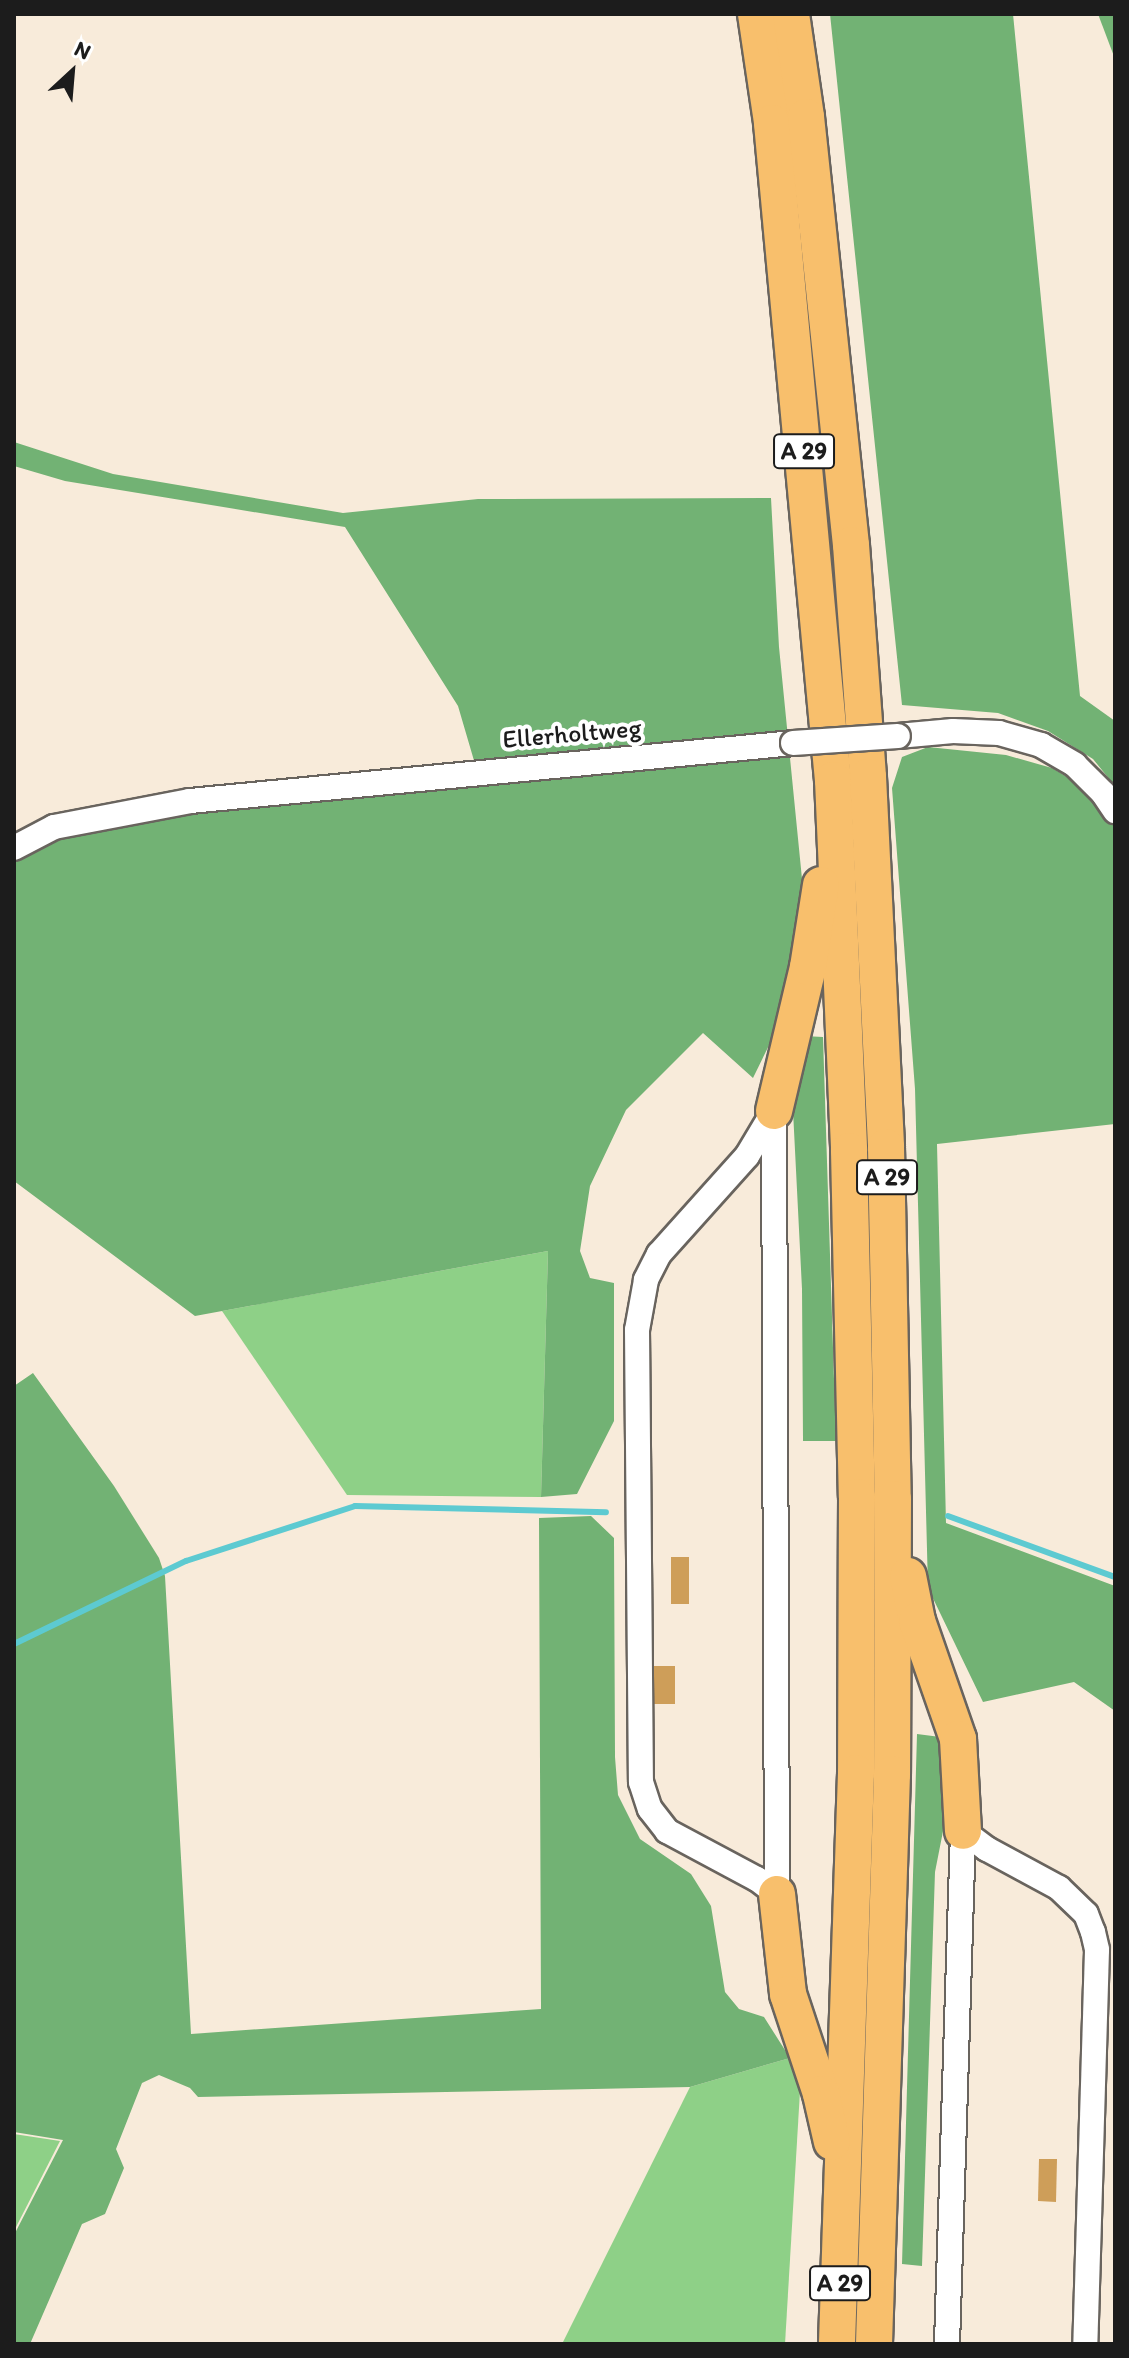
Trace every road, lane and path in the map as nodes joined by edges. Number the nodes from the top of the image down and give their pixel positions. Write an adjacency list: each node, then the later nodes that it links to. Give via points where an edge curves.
1 (756, 14): 3 (highway, A 29, via 775,154)
2 (791, 14): 7 (highway, A 29, via 851,545 868,777 886,1147)
3 (833, 780): 6 (highway, via 818,910); 10 (highway, A 29, via 857,1497 856,1773)
4 (1115, 811): 5 (street, Ellerholtweg, bridge, via 1075,765 1041,745 999,733 953,731 190,801 54,827)
5 (14, 848)
6 (774, 1111): 9 (street); 9 (street, via 747,1156 659,1254 646,1280 637,1330 641,1782 650,1809 667,1831)
7 (893, 1499): 8 (highway, via 917,1621 958,1739); 12 (highway, A 29, via 892,1774)
8 (963, 1831): 13 (street); 14 (street, via 1059,1888 1086,1914 1093,1932 1097,1950)
9 (777, 1894): 10 (highway, via 788,1994 821,2094)
10 (843, 2222): 11 (highway, A 29)
11 (837, 2344)
12 (874, 2344)
13 (947, 2344)
14 (1085, 2344)

